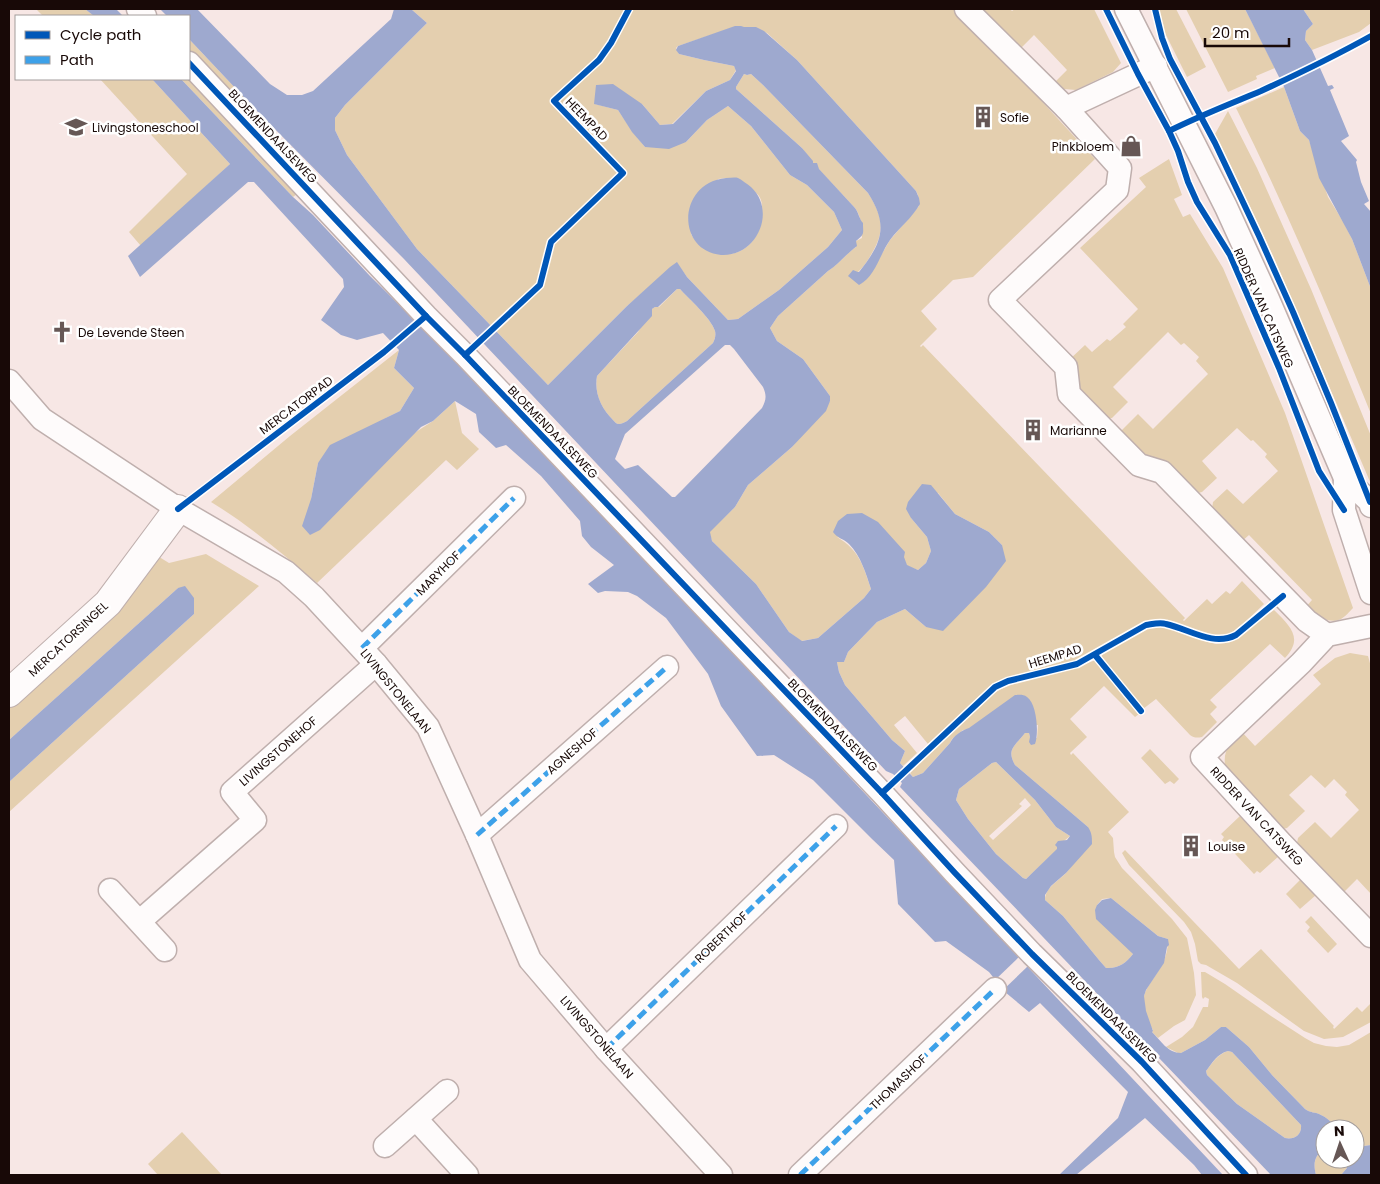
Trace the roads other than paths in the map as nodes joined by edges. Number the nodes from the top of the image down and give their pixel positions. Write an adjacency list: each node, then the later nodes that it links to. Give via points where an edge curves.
1 (966, 9): 5 (street)
2 (1126, 9): 4 (street, RIDDER VAN CATSWEG)
3 (190, 64): 31 (street, BLOEMENDAALSEWEG, via 955,873 1142,1062)
4 (1156, 66): 5 (street); 7 (street, RIDDER VAN CATSWEG, via 1226,206)
5 (1066, 108): 13 (street, via 1120,168 1117,190 1000,300 1066,367 1069,394 1107,434 1139,466 1162,472 1307,621)
6 (9, 381): 10 (street, LIVINGSTONELAAN, via 42,419)
7 (1345, 478): 9 (street, RIDDER VAN CATSWEG); 11 (street, RIDDER VAN CATSWEG, via 1344,510)
8 (514, 498): 14 (street, MARYHOF)
9 (1371, 506)
10 (178, 509): 14 (street, LIVINGSTONELAAN, via 286,572); 16 (street, MERCATORSINGEL, via 108,603)
11 (1371, 593)
12 (1371, 626): 13 (street)
13 (1327, 635): 21 (street, RIDDER VAN CATSWEG, via 1202,757)
14 (369, 656): 18 (street, LIVINGSTONELAAN, via 428,727); 20 (street, LIVINGSTONEHOF, via 232,792 255,820)
15 (667, 667): 18 (street, AGNESHOF)
16 (9, 693)
17 (836, 826): 24 (street, ROBERTHOF)
18 (477, 835): 24 (street, LIVINGSTONELAAN, via 530,960)
19 (110, 890): 20 (street)
20 (140, 921): 22 (street)
21 (1371, 936)
22 (165, 950)
23 (995, 989): 30 (street, THOMASHOF)
24 (606, 1049): 29 (street, LIVINGSTONELAAN)
25 (446, 1090): 26 (street)
26 (416, 1119): 27 (street); 28 (street)
27 (385, 1146)
28 (467, 1175)
29 (721, 1175)
30 (800, 1175)
31 (1246, 1175)

